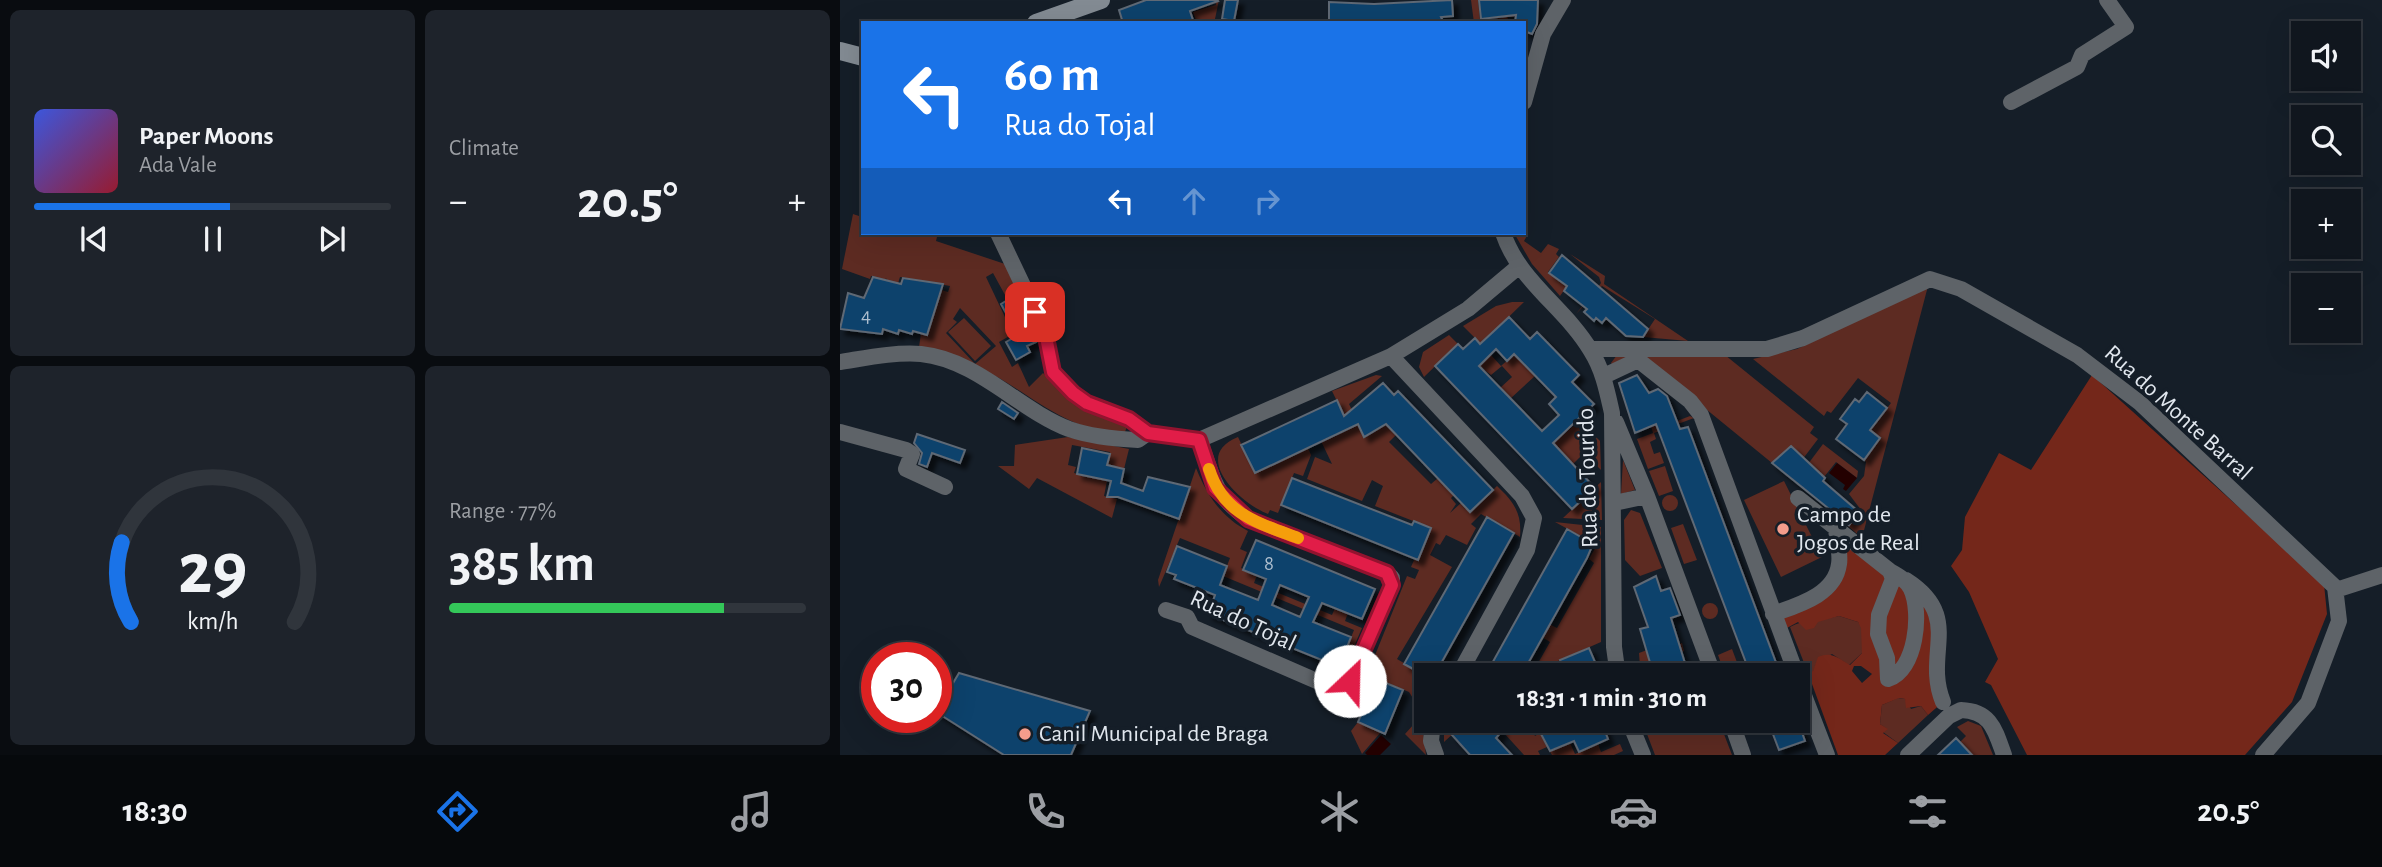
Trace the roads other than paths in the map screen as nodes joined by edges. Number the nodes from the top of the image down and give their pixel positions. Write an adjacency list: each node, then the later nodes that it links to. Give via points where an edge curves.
1 (1101, 0): 4 (street)
2 (1563, 0): 7 (street, via 1543,34)
3 (2107, 0): 8 (street, via 2126,27 2082,55 2077,67)
4 (1042, 21)
5 (840, 51): 6 (street)
6 (861, 56)
7 (1526, 95)
8 (2011, 102)
9 (999, 235): 18 (street, via 1045,332 1053,372 1087,403 1129,419)
10 (1504, 235): 11 (street, Rua do Tourido)
11 (1518, 267): 12 (street, Rua do Tourido); 13 (street, via 1468,309)
12 (1590, 349): 15 (street, Rua do Tourido); 28 (street, Rua do Monte Barral, via 1767,349 1803,338 1930,279 1961,289 2077,355 2140,403)
13 (1391, 356): 19 (street); 31 (street, via 1522,496 1534,518 1527,550)
14 (840, 362): 18 (street, via 891,355 941,359 996,384 1068,429 1138,440)
15 (1604, 376): 16 (street, Rua do Tourido); 30 (street, via 1637,359 1701,415)
16 (1612, 413): 21 (street); 23 (street, Rua do Tourido)
17 (840, 432): 20 (street, via 906,450 912,454 906,469)
18 (1148, 433): 19 (street)
19 (1199, 440): 29 (street, Rua do Tojal, via 1215,488 1232,507 1248,519 1387,573 1392,585 1350,681 1335,689 1192,627 1187,617)
20 (945, 487)
21 (1647, 496): 23 (street); 33 (street)
22 (1798, 498): 24 (street)
23 (1614, 503): 32 (street, Rua do Tourido)
24 (1836, 526): 25 (street); 30 (street, via 1840,562 1834,578 1809,601)
25 (1890, 570): 27 (street); 27 (street, via 1894,579 1879,615 1878,634 1887,658 1888,680 1909,660 1915,637 1912,591)
26 (2382, 575): 28 (street)
27 (1905, 580): 35 (street, via 1935,605 1940,647 1936,676)
28 (2336, 590): 46 (street, via 2339,621 2308,704)
29 (1166, 610)
30 (1773, 614): 34 (street)
31 (1465, 663)
32 (1616, 663)
33 (1709, 663)
34 (1792, 663)
35 (1943, 702)
36 (1810, 710): 43 (street)
37 (1432, 733): 40 (street)
38 (1634, 733): 41 (street)
39 (1735, 733): 42 (street)
40 (1437, 755)
41 (1643, 755)
42 (1743, 755)
43 (1827, 755)
44 (1908, 755): 45 (street, via 1961,710 1985,715)
45 (2004, 755)
46 (2263, 755)

